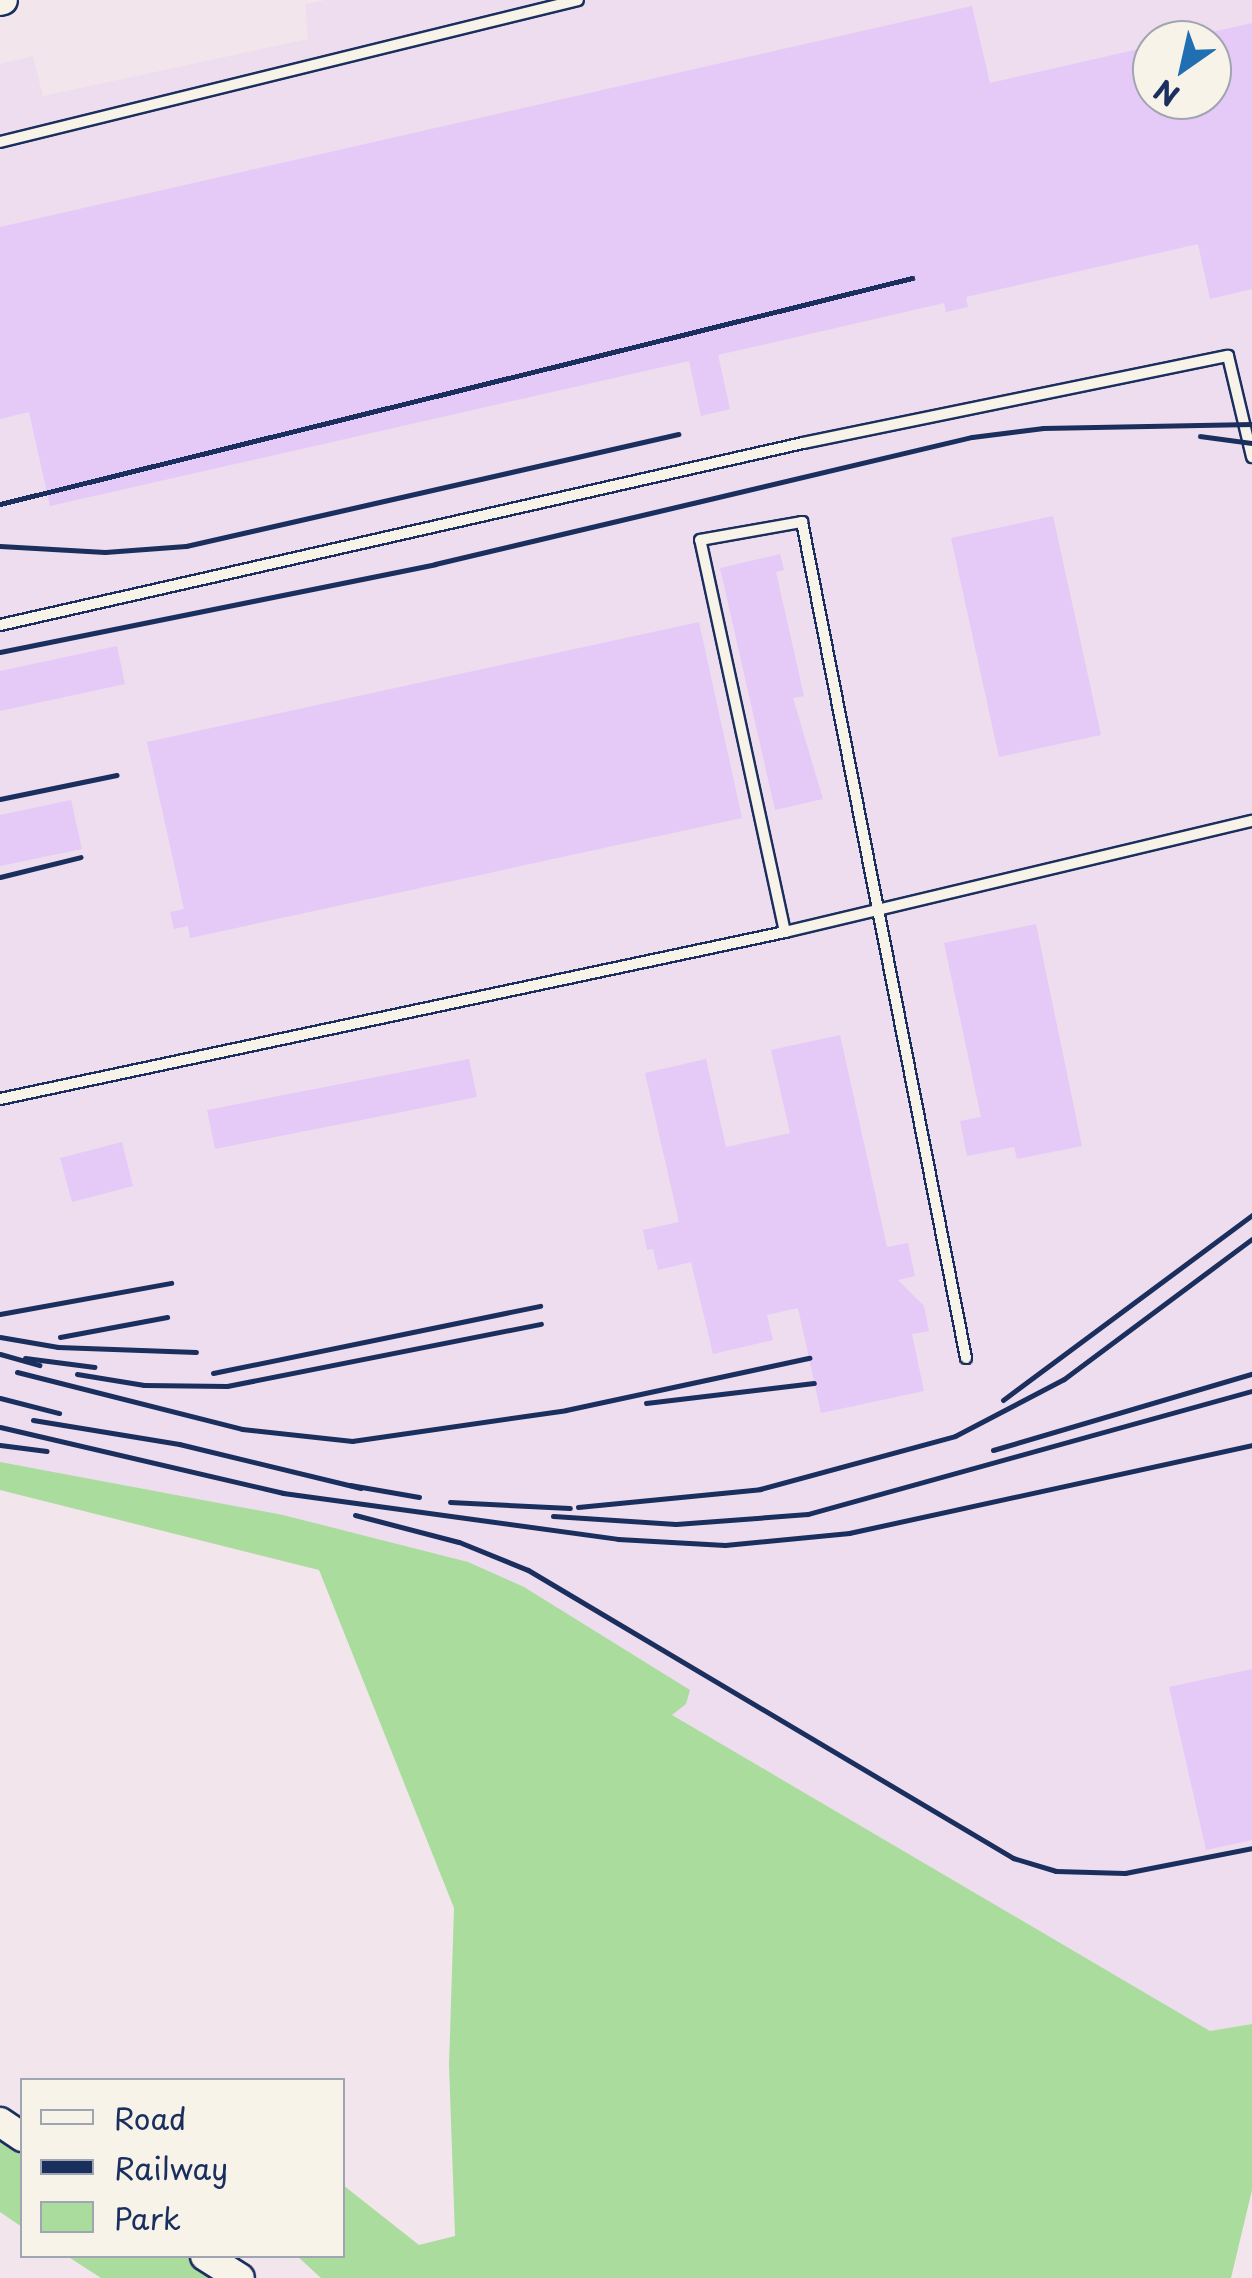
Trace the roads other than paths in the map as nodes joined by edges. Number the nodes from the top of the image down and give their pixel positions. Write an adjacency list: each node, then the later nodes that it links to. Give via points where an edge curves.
1 (578, 0): 2 (lane)
2 (0, 142)
3 (1252, 457): 4 (lane, via 1228,356 804,443)
4 (0, 625)
5 (1252, 821): 6 (lane)
6 (880, 907): 7 (lane); 7 (lane, via 802,522 700,540); 9 (lane)
7 (786, 932): 8 (lane)
8 (0, 1099)
9 (966, 1358)
10 (208, 2258): 11 (street)
11 (240, 2278)

